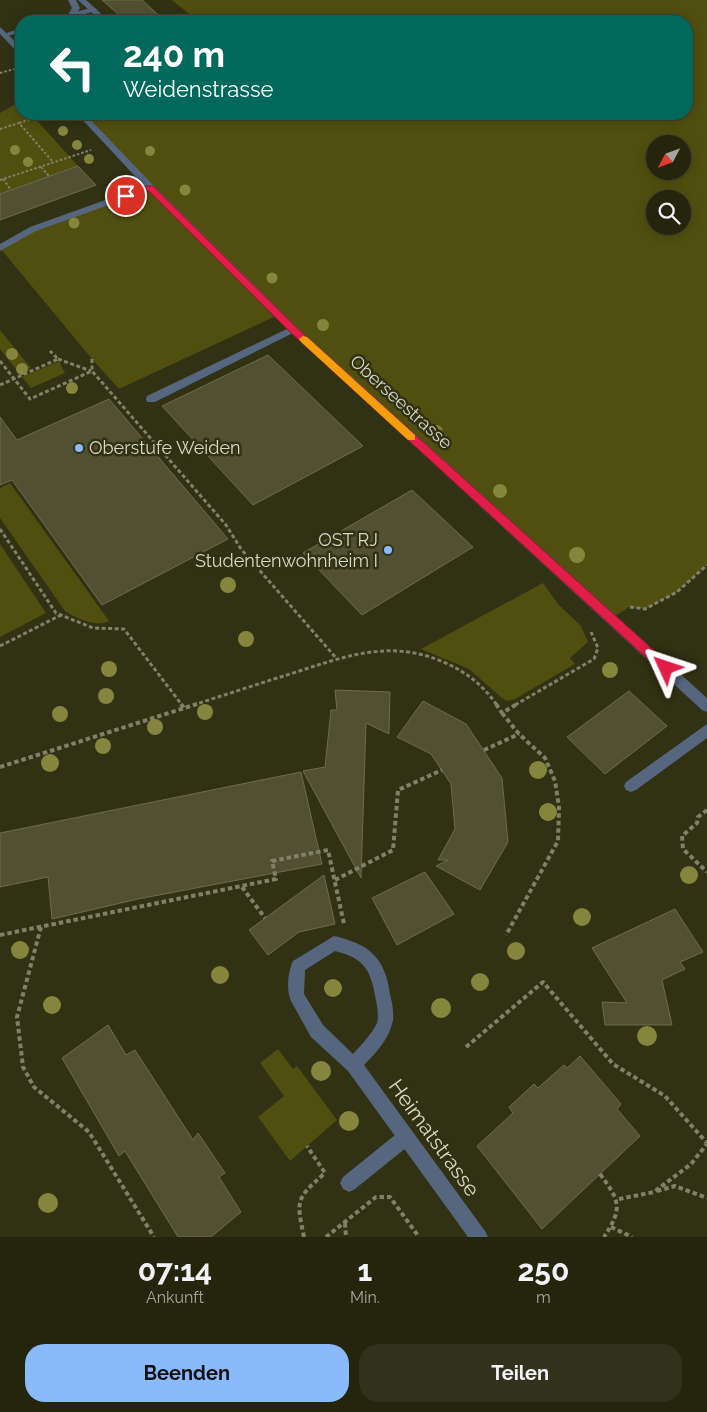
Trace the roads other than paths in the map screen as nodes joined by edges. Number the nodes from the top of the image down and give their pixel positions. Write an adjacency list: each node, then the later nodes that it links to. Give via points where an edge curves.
1 (72, 0): 4 (street, via 76,8)
2 (82, 0): 3 (street)
3 (92, 9): 4 (street); 5 (street)
4 (72, 15)
5 (98, 15)
6 (3, 32): 7 (street)
7 (15, 45)
8 (87, 120): 9 (street, Oberseestrasse)
9 (150, 187): 10 (street, via 34,229); 11 (street, Oberseestrasse)
10 (0, 248)
11 (292, 329): 12 (street); 13 (street, Oberseestrasse)
12 (151, 399)
13 (707, 706)
14 (707, 730): 15 (street)
15 (631, 786)
16 (354, 1065): 16 (street, Heimatstrasse, via 317,1031 296,996 298,966 334,943 351,946 372,960 382,979 385,1020 377,1037); 17 (street, Heimatstrasse)
17 (406, 1137): 18 (street); 19 (street, Heimatstrasse)
18 (348, 1183)
19 (479, 1237)

